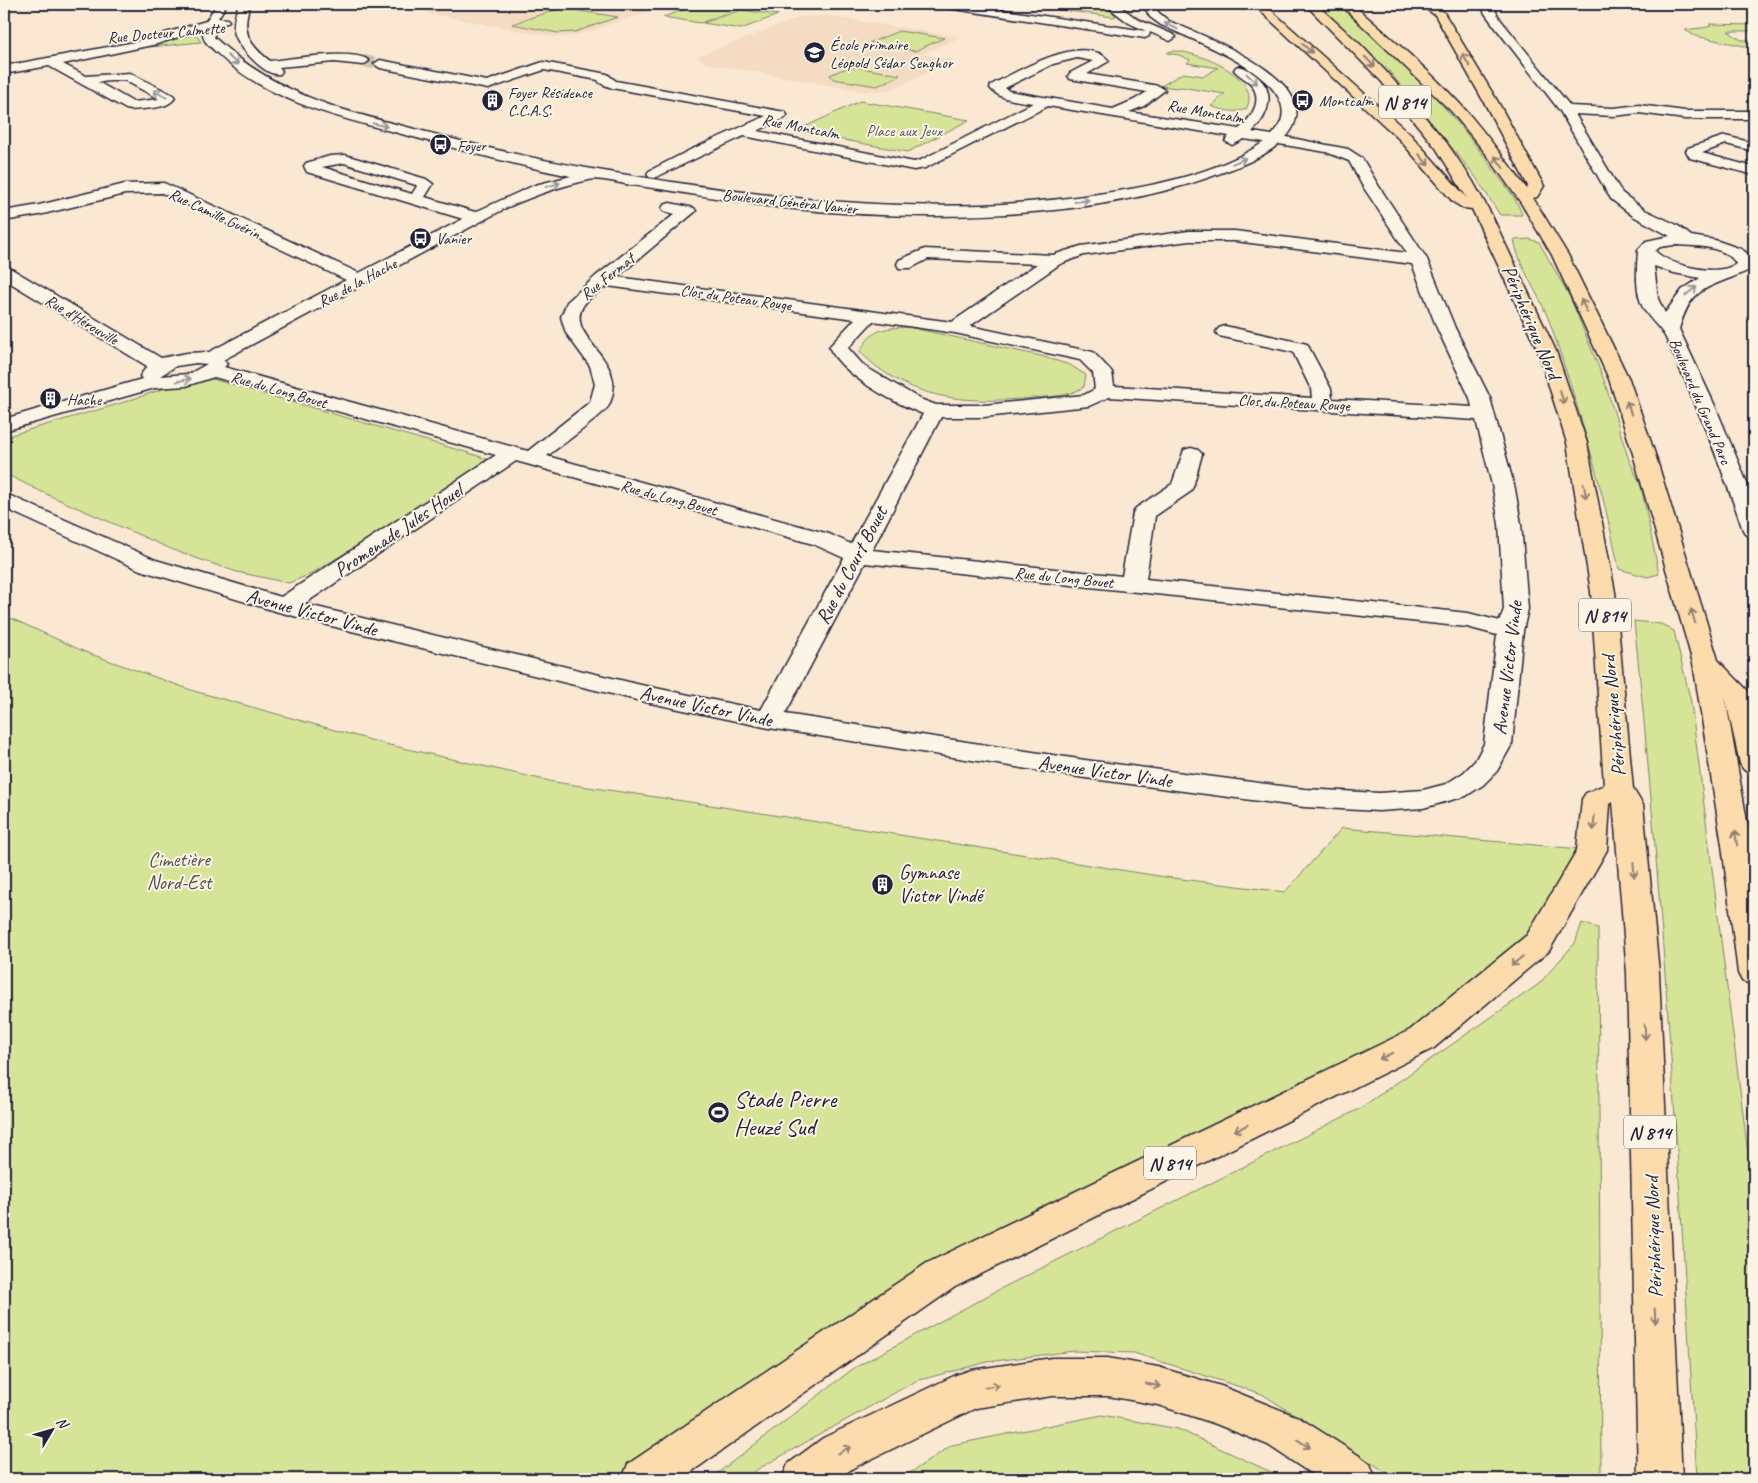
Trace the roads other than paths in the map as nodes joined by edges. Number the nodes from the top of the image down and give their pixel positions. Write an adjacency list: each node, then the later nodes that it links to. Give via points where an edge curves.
1 (222, 4): 12 (street)
2 (244, 4): 11 (street, Boulevard Général Vanier)
3 (941, 4): 15 (street, Boulevard Général Vanier, via 1120,29)
4 (1110, 4): 15 (street, Boulevard Général Vanier, via 1133,21)
5 (1148, 4): 14 (street, Boulevard Général Vanier, one-way to 5, via 1160,20)
6 (1258, 4): 47 (highway, N 814, one-way to 47, via 1392,125 1458,199)
7 (1310, 4): 47 (highway, Périphérique Nord / N 814, one-way to 47, via 1358,49 1413,110 1467,183)
8 (1346, 4): 44 (highway, N 814, one-way to 8, via 1456,108)
9 (1425, 4): 44 (highway, one-way to 9, via 1536,186 1439,12)
10 (1490, 4): 29 (street, via 1490,12 1496,21)
11 (239, 22): 12 (street, Rue Docteur Calmette); 13 (street, Boulevard Général Vanier)
12 (210, 23): 16 (street, via 208,38); 19 (street, Rue Docteur Calmette, via 180,34)
13 (243, 39): 16 (street, Rue Docteur Calmette); 23 (street, Boulevard Général Vanier, via 253,54)
14 (1200, 40): 15 (street, Boulevard Général Vanier); 34 (street, Boulevard Général Vanier, via 1257,67 1276,82 1286,98 1290,115 1286,128)
15 (1178, 41): 33 (street, Boulevard Général Vanier, one-way to 33, via 1241,70 1259,86 1264,102 1260,115)
16 (214, 45): 18 (street, Rue Docteur Calmette); 39 (street, Boulevard Général Vanier, one-way to 39, via 257,78 322,108)
17 (178, 46): 19 (street, Rue Docteur Calmette)
18 (200, 46)
19 (92, 55): 21 (street, Rue Docteur Calmette)
20 (363, 61): 23 (street, via 334,58)
21 (51, 62): 24 (street, Rue Docteur Calmette); 25 (street)
22 (380, 64): 32 (street, Rue Montcalm, via 488,85 543,66 602,77 612,84 780,116)
23 (267, 65): 37 (street, Boulevard Général Vanier, via 311,89 364,109)
24 (4, 70)
25 (84, 80): 25 (street, one-way to 25, via 131,106 164,102 168,98 126,76)
26 (1135, 86): 27 (street, Rue Montcalm, via 1074,76 1102,61 1098,57 1077,54 1064,55 996,88 1005,94); 28 (street, via 1116,98); 28 (street, Rue Montcalm, via 1159,90)
27 (1046, 102): 30 (street, Rue Montcalm); 32 (street, Rue Montcalm, via 925,164 914,166)
28 (1131, 105): 30 (street, Rue Montcalm)
29 (1566, 110): 31 (street); 50 (street, via 1616,196 1639,213 1671,228)
30 (1116, 113): 33 (street, Rue Montcalm)
31 (1754, 115)
32 (743, 132): 42 (street, Rue Montcalm)
33 (1242, 135): 34 (street, Rue Montcalm); 35 (street, Boulevard Général Vanier)
34 (1268, 138): 40 (street, Boulevard Général Vanier, one-way to 34, via 809,206 894,210 994,209 1079,202 1153,189 1232,164 1254,154); 53 (street, Avenue Victor Vinde, via 1336,150 1355,158)
35 (1222, 147)
36 (1752, 147): 41 (street, via 1725,140 1693,151 1695,155)
37 (566, 159): 39 (street); 40 (street, Boulevard Général Vanier)
38 (1188, 164): 42 (street, Boulevard Général Vanier, via 1106,186 964,200 831,198)
39 (544, 166): 40 (street, Boulevard Général Vanier); 45 (street, Rue de la Hache, via 526,176 523,187)
40 (596, 170): 42 (street, Boulevard Général Vanier); 45 (street, Rue de la Hache, one-way to 40)
41 (1754, 171)
42 (654, 174)
43 (416, 199): 43 (street, via 312,169 311,166 330,160 345,160 421,182 424,187); 49 (street)
44 (1528, 202): 79 (highway, N 814, one-way to 44, via 1619,379 1560,255)
45 (501, 205): 49 (street, Rue de la Hache)
46 (670, 208): 59 (street, Rue Fermat, via 688,211)
47 (1483, 214): 82 (highway, Périphérique Nord / N 814, one-way to 82, via 1547,351 1577,442 1603,592)
48 (4, 216): 58 (street, Rue Camille Guérin, via 125,189 164,188)
49 (478, 218): 58 (street, Rue de la Hache)
50 (1685, 240): 51 (street, via 1658,242); 52 (street, via 1718,246)
51 (1646, 250): 57 (street, via 1654,260 1679,270); 62 (street, Boulevard du Grand Parc, via 1644,273 1649,301 1655,313)
52 (1748, 257): 57 (street, via 1742,268)
53 (1419, 259): 54 (street, via 1211,235 1143,241 1081,251); 69 (street, Avenue Victor Vinde, via 1446,328 1480,398)
54 (1054, 260): 55 (street, via 926,254); 61 (street)
55 (905, 264)
56 (4, 272): 65 (street, Rue d'Hérouville)
57 (1730, 273): 62 (street, Boulevard du Grand Parc, one-way to 57, via 1672,314 1687,294 1704,282)
58 (360, 280): 64 (street, Rue de la Hache)
59 (602, 280): 60 (street, Clos du Poteau Rouge); 72 (street, Rue Fermat, via 576,302 570,317 575,333 599,366 605,384 599,405)
60 (869, 315): 61 (street, Clos du Poteau Rouge); 68 (street, Clos du Poteau Rouge, via 838,347 842,355 871,379)
61 (955, 328): 66 (street, Clos du Poteau Rouge, via 1086,356 1102,372)
62 (1670, 328): 74 (street, Boulevard du Grand Parc)
63 (1225, 332): 67 (street, via 1300,348 1321,389)
64 (212, 364): 65 (street, Rue de la Hache, via 185,380); 72 (street, Rue du Long Bouet)
65 (157, 374): 70 (street, Rue de la Hache)
66 (1105, 391): 67 (street, Clos du Poteau Rouge); 68 (street, Clos du Poteau Rouge, via 1089,400 984,411)
67 (1323, 404): 69 (street, Clos du Poteau Rouge)
68 (934, 411): 75 (street, Rue du Court Bouet)
69 (1483, 414): 78 (street, Avenue Victor Vinde, via 1504,489 1510,524 1516,609)
70 (4, 425)
71 (1191, 454): 76 (street, Rue du Long Bouet, via 1182,487 1144,513)
72 (522, 456): 75 (street, Rue du Long Bouet, via 821,539); 77 (street, Promenade Jules Houel)
73 (4, 500): 77 (street, Avenue Victor Vinde, via 148,565)
74 (1754, 530)
75 (857, 555): 76 (street, Rue du Long Bouet); 80 (street, Rue du Court Bouet)
76 (1133, 584): 78 (street, Rue du Long Bouet, via 1468,620)
77 (284, 606): 80 (street, Avenue Victor Vinde, via 641,693)
78 (1510, 631): 80 (street, Avenue Victor Vinde, via 1498,744 1487,765 1473,779 1456,790 1423,800 1379,802 1294,796 1085,770)
79 (1706, 663): 81 (highway, N 814, via 1739,695); 83 (highway, N 814, one-way to 79, via 1737,845)
80 (769, 720)
81 (1754, 764)
82 (1619, 789): 84 (highway, N 814, one-way to 84, via 1596,799 1592,850 1538,943 1422,1038 941,1275); 87 (highway, Périphérique Nord / N 814, one-way to 87, via 1628,806 1643,973)
83 (1754, 973)
84 (644, 1479)
85 (804, 1479): 86 (highway, one-way to 86, via 838,1453 971,1389 1052,1377 1108,1377 1158,1386 1220,1406 1283,1431)
86 (1354, 1479)
87 (1660, 1479)

